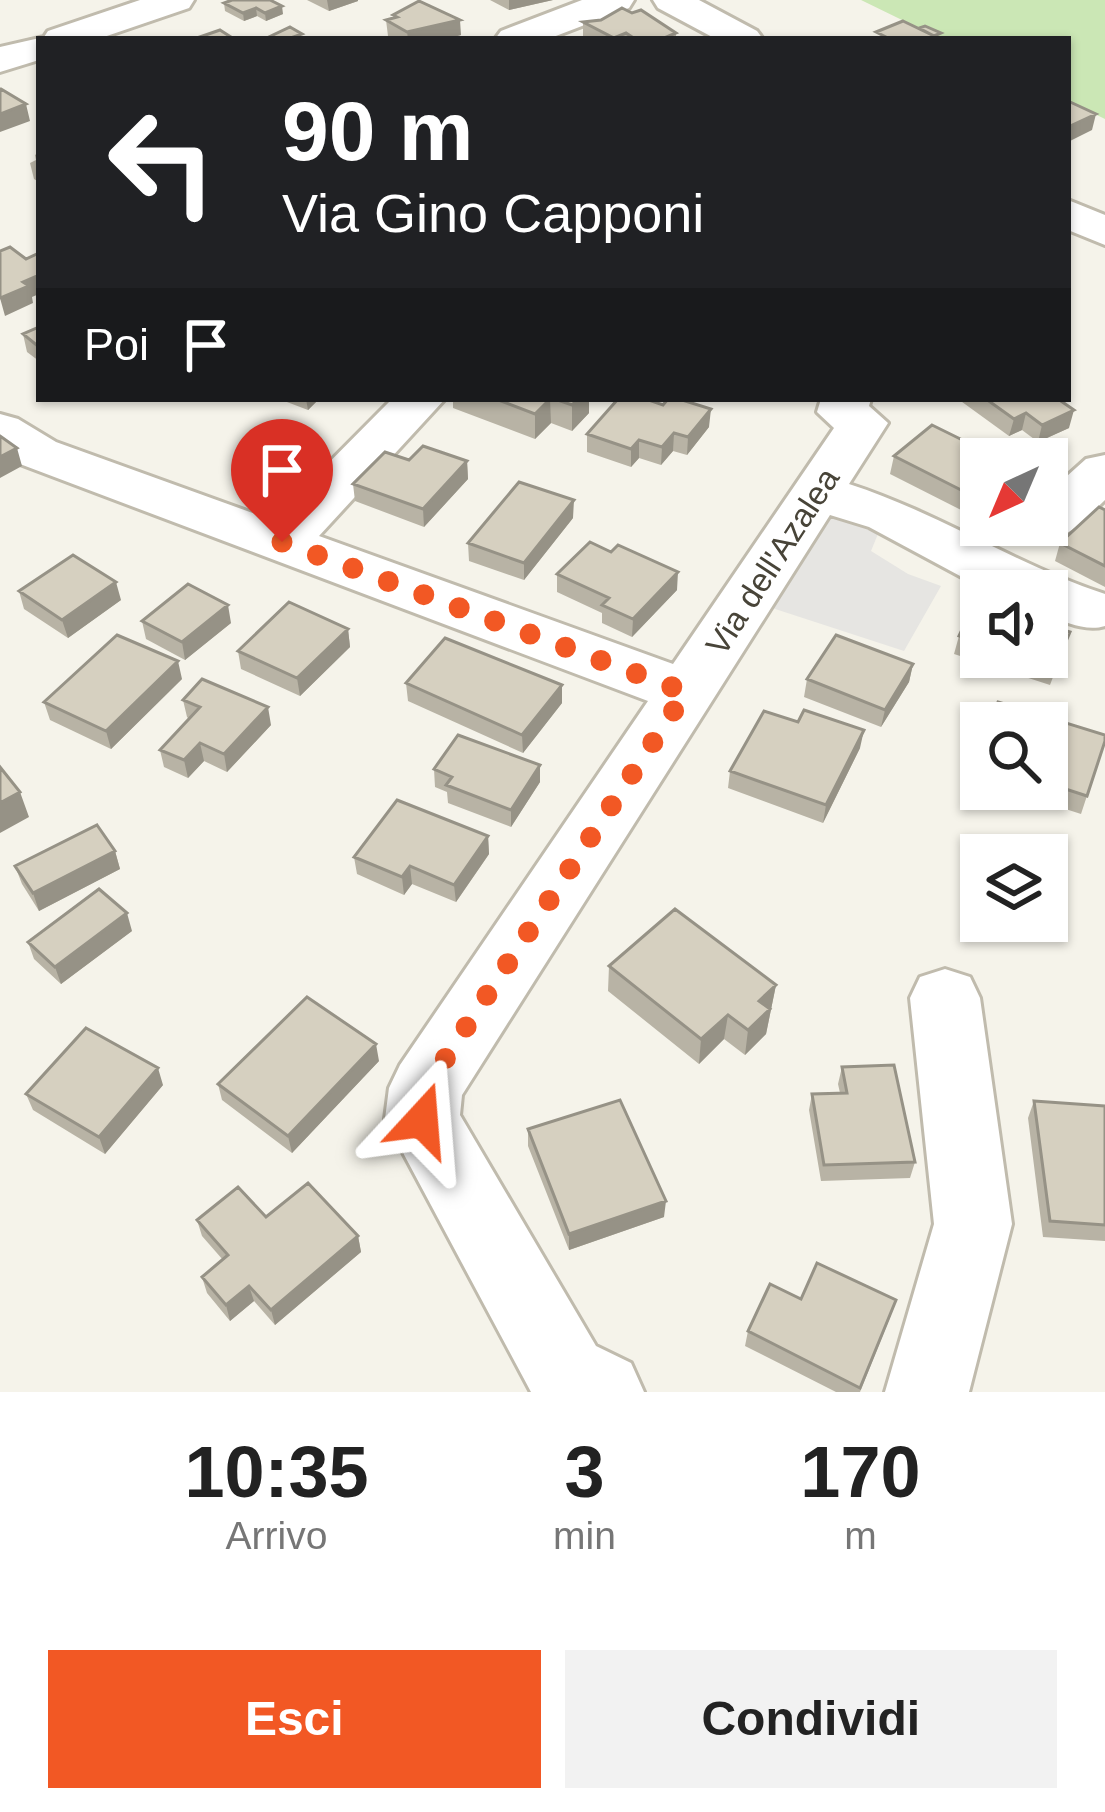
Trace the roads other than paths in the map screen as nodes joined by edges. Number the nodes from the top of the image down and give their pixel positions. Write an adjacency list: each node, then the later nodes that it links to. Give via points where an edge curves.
1 (176, 0): 4 (street)
2 (671, 0): 6 (street)
3 (611, 2): 5 (street)
4 (70, 36)
5 (522, 36)
6 (738, 36)
7 (36, 47): 8 (street)
8 (0, 60)
9 (1071, 214): 10 (street)
10 (1105, 232)
11 (417, 402): 17 (street)
12 (845, 402): 15 (street, Via dell'Azalea, via 842,412 863,423)
13 (0, 430): 17 (street, via 38,453)
14 (1105, 471): 16 (street)
15 (817, 491): 18 (street, via 888,515); 19 (street, Via dell'Azalea)
16 (1068, 504)
17 (282, 542): 19 (street)
18 (991, 570)
19 (686, 692): 21 (street, Via dell'Azalea, via 426,1088 422,1120 567,1375)
20 (945, 998): 22 (street, via 973,1224)
21 (602, 1392)
22 (926, 1392)

